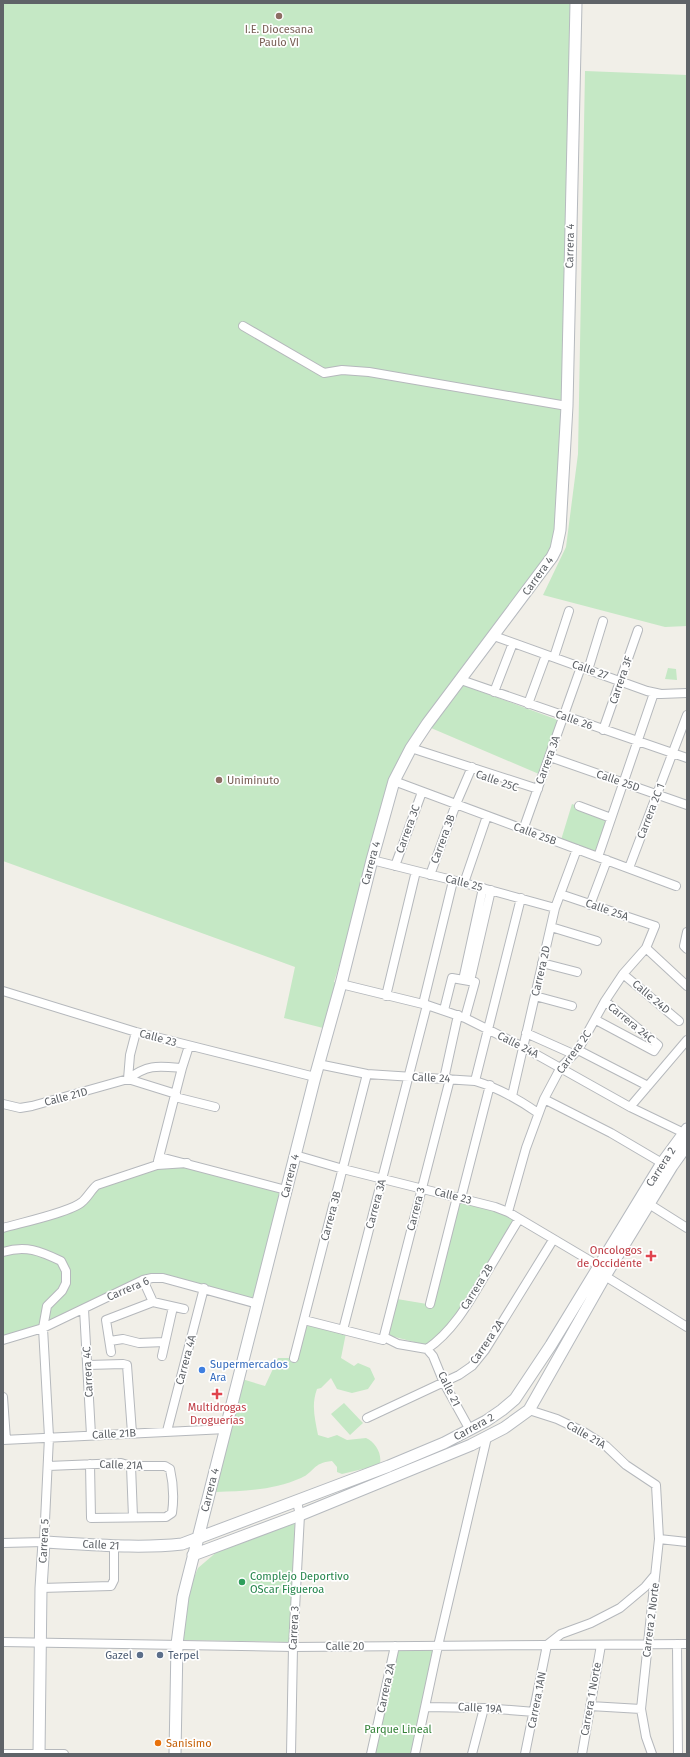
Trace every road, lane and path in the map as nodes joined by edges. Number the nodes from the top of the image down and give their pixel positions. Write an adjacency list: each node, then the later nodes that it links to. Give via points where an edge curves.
1 (576, 3): 3 (main road, Carrera 4)
2 (243, 326): 3 (street, via 324,373 342,370 368,372)
3 (567, 406): 7 (main road, Carrera 4, via 560,530 556,549)
4 (569, 610): 9 (street)
5 (603, 621): 10 (street, Carrera 3A)
6 (638, 630): 12 (street, Carrera 3F)
7 (494, 636): 8 (street, Calle 27); 11 (main road, Carrera 4)
8 (513, 643): 9 (street, Calle 27); 13 (street)
9 (550, 656): 10 (street, Calle 27); 16 (street)
10 (584, 668): 12 (street, Calle 27); 18 (street, Carrera 3A)
11 (461, 680): 13 (street, Calle 26); 21 (main road, Carrera 4)
12 (621, 681): 14 (street, Calle 27); 19 (street, Carrera 3F)
13 (494, 692): 16 (street, Calle 26)
14 (654, 693): 15 (street, Calle 27); 20 (street)
15 (687, 693)
16 (528, 704): 18 (street, Calle 26)
17 (687, 715): 22 (street, Carrera 2C 1)
18 (564, 716): 19 (street, Calle 26); 23 (street, Carrera 3A)
19 (603, 730): 20 (street, Calle 26)
20 (637, 742): 22 (street, Calle 26); 27 (street)
21 (411, 748): 25 (street, Calle 25C); 26 (main road, Carrera 4)
22 (673, 754): 24 (street, Calle 26); 30 (street, Carrera 2C 1)
23 (550, 757): 27 (street, Calle 25D); 29 (street, Carrera 3A)
24 (687, 758)
25 (471, 769): 29 (street, Calle 25C); 31 (street)
26 (394, 781): 28 (street, Calle 25B); 39 (main road, Carrera 4)
27 (624, 783): 30 (street, Calle 25D); 35 (street)
28 (422, 792): 31 (street, Calle 25B); 41 (street, Carrera 3C)
29 (537, 792): 36 (street, Carrera 3A)
30 (657, 794): 32 (street, Calle 25D); 42 (street, Carrera 2C 1)
31 (456, 804): 34 (street, Calle 25B); 44 (street, Carrera 3B)
32 (687, 805)
33 (579, 806): 35 (street)
34 (487, 816): 36 (street, Calle 25B); 46 (street)
35 (611, 818): 38 (street)
36 (523, 830): 37 (street, Calle 25B)
37 (577, 849): 38 (street, Calle 25B); 49 (street, Carrera 2D)
38 (598, 857): 40 (street, Calle 25B)
39 (372, 860): 41 (street, Calle 25); 63 (main road, Carrera 4)
40 (607, 860): 42 (street, Calle 25B); 51 (street)
41 (395, 866): 43 (street, Calle 25)
42 (629, 868): 47 (street, Calle 25B)
43 (416, 871): 44 (street, Calle 25); 66 (street, Carrera 3B)
44 (430, 875): 45 (street, Calle 25)
45 (453, 880): 46 (street, Calle 25); 69 (street)
46 (464, 883): 48 (street, Calle 25)
47 (676, 886)
48 (487, 889): 50 (street, Calle 25); 62 (street)
49 (560, 894): 51 (street, Calle 25A); 52 (street, Carrera 2D)
50 (521, 898): 52 (street, Calle 25); 75 (street)
51 (590, 905): 53 (street, Calle 25A)
52 (555, 908): 54 (street, Carrera 2D)
53 (655, 926): 57 (street, Carrera 2C)
54 (551, 927): 56 (street); 59 (street, Carrera 2D)
55 (687, 932): 58 (street, via 684,946)
56 (597, 941)
57 (646, 948): 61 (street, Carrera 2C); 64 (street)
58 (687, 949)
59 (542, 963): 60 (street); 67 (street, Carrera 2D)
60 (577, 972)
61 (623, 974): 68 (street, Carrera 2C); 74 (street, Calle 24D)
62 (466, 980): 71 (street, via 452,978); 72 (street, via 475,982)
63 (341, 984): 66 (street, Calle 24A); 82 (main road, Carrera 4)
64 (687, 986)
65 (3, 991): 76 (street, Calle 23)
66 (386, 996): 69 (street, Calle 24A)
67 (535, 996): 70 (street); 77 (street, Carrera 2D)
68 (605, 1001): 73 (street, Carrera 2C); 73 (street, Carrera 24C, via 658,1045 654,1051)
69 (425, 1005): 71 (street, Calle 24A); 87 (street)
70 (572, 1006)
71 (444, 1010): 72 (street, Calle 24A)
72 (462, 1017): 75 (street, Calle 24A); 89 (street)
73 (596, 1020): 81 (street, Carrera 2C)
74 (679, 1021)
75 (488, 1030): 80 (street, Calle 24A); 90 (street)
76 (136, 1032): 79 (street, Calle 23); 88 (street)
77 (526, 1033): 80 (street, Carrera 2D); 81 (street)
78 (687, 1040): 92 (street)
79 (189, 1046): 83 (street); 86 (street, Calle 23)
80 (523, 1047): 84 (street, Calle 24A); 94 (street, Carrera 2D)
81 (575, 1052): 84 (street, Carrera 2C); 92 (street)
82 (318, 1064): 85 (street, Calle 24); 86 (main road, Carrera 4)
83 (182, 1068): 88 (street, Calle 21D, via 154,1066 140,1070); 93 (street)
84 (561, 1068): 95 (street, Carrera 2C); 98 (street, Calle 24A)
85 (367, 1074): 87 (street, Calle 24); 107 (street, Carrera 3B)
86 (315, 1077): 102 (main road, Carrera 4)
87 (409, 1077): 89 (street, Calle 24); 108 (street, Carrera 3A)
88 (128, 1078): 93 (street); 96 (street, Calle 21D, via 32,1106 20,1108)
89 (447, 1079): 90 (street, Calle 24); 109 (street, Carrera 3)
90 (475, 1081): 91 (street, Calle 24)
91 (490, 1085): 94 (street, Calle 24); 111 (street)
92 (648, 1086): 98 (street)
93 (176, 1095): 97 (street); 103 (street)
94 (512, 1096): 99 (street, Calle 24)
95 (544, 1099): 99 (street, Carrera 2C); 104 (street)
96 (3, 1104)
97 (215, 1107)
98 (630, 1107): 100 (street, Calle 24A)
99 (538, 1113): 113 (street, Carrera 2C)
100 (686, 1131): 104 (main road, Carrera 2)
101 (687, 1145): 112 (main road, Carrera 2)
102 (295, 1155): 107 (street, Calle 23); 110 (main road, Carrera 4)
103 (160, 1157): 105 (street); 106 (street)
104 (662, 1163): 119 (main road, Carrera 2)
105 (187, 1164): 106 (street); 110 (street)
106 (157, 1165): 115 (street, via 96,1185 82,1202 62,1212)
107 (343, 1169): 108 (street, Calle 23); 129 (street, Carrera 3B)
108 (382, 1179): 109 (street, Calle 23); 132 (street, Carrera 3A)
109 (421, 1188): 111 (street, Calle 23); 133 (street, Carrera 3)
110 (286, 1190): 124 (main road, Carrera 4)
111 (459, 1198): 113 (street, Calle 23); 125 (street)
112 (649, 1204): 116 (street); 120 (main road, Carrera 2)
113 (508, 1212): 114 (street, Calle 23)
114 (519, 1219): 117 (street, Calle 23); 137 (street, Carrera 2B, via 452,1327)
115 (3, 1228)
116 (687, 1228)
117 (553, 1240): 119 (street, Calle 23); 142 (street, Carrera 2A, via 481,1355 466,1371)
118 (3, 1252): 131 (street, Carrera 5, via 16,1248 41,1251 61,1261 66,1271 66,1283 62,1291 47,1306)
119 (599, 1266): 147 (main road, Carrera 2, via 515,1399)
120 (605, 1276): 130 (street); 144 (main road, Carrera 2)
121 (143, 1280): 122 (street, Carrera 6, via 163,1278); 123 (street); 127 (street, Carrera 6)
122 (204, 1288): 124 (street, Carrera 6); 148 (street, Carrera 4A)
123 (152, 1302): 126 (street); 135 (street, via 106,1320)
124 (258, 1304): 146 (main road, Carrera 4)
125 (430, 1304)
126 (173, 1307): 128 (street); 136 (street)
127 (84, 1309): 131 (street, Carrera 6); 141 (street, Carrera 4C)
128 (184, 1309)
129 (304, 1320): 132 (street); 140 (street, Carrera 3B)
130 (687, 1327)
131 (43, 1328): 134 (street, Carrera 6); 152 (street, Carrera 5)
132 (343, 1330): 133 (street)
133 (383, 1338): 137 (street, via 398,1344)
134 (3, 1340)
135 (110, 1341): 136 (street, via 123,1339); 138 (street)
136 (165, 1342): 139 (street)
137 (426, 1349): 142 (street, Calle 21, via 434,1356)
138 (111, 1352)
139 (162, 1356)
140 (294, 1358)
141 (88, 1365): 149 (street, via 127,1365); 150 (street, Carrera 4C)
142 (444, 1383): 145 (street, Carrera 2A); 147 (street, Calle 21)
143 (3, 1397): 153 (street)
144 (529, 1410): 151 (main road, Carrera 2); 157 (street, Calle 21A, via 557,1419 584,1432)
145 (367, 1418)
146 (226, 1429): 148 (street, Calle 21B); 162 (main road, Carrera 4)
147 (470, 1430): 158 (main road, Carrera 2, via 389,1466)
148 (167, 1431): 149 (street, Calle 21B)
149 (132, 1433): 150 (street, Calle 21B)
150 (91, 1435): 152 (street, Calle 21B)
151 (487, 1437): 159 (main road, Carrera 2); 178 (street, Carrera 2)
152 (49, 1438): 153 (street, Calle 21B); 155 (street, Carrera 5)
153 (5, 1440)
154 (90, 1464): 155 (street, Calle 21A); 156 (street, Calle 21A, via 121,1463); 160 (street, via 91,1518)
155 (48, 1466): 163 (street, Carrera 5)
156 (131, 1466): 160 (street); 160 (street, Calle 21A, via 170,1468 173,1506 172,1513 166,1517)
157 (656, 1485): 161 (street, Carrera 2 Norte)
158 (297, 1502): 159 (street, Carrera 3); 162 (main road, Carrera 2)
159 (300, 1515): 167 (main road, Carrera 2); 179 (street, Carrera 3)
160 (133, 1517)
161 (659, 1539): 164 (street); 168 (street, Carrera 2 Norte)
162 (198, 1540): 166 (main road, Calle 21, via 162,1546); 167 (main road, Carrera 4)
163 (44, 1542): 165 (street, Calle 21); 166 (main road, Calle 21); 169 (main road, Carrera 5)
164 (687, 1542)
165 (3, 1543)
166 (114, 1546): 169 (street, via 114,1580 111,1586)
167 (193, 1555): 172 (main road, Carrera 4, via 183,1597)
168 (657, 1573): 173 (street, Carrera 2 Norte); 175 (street, via 620,1608 591,1623 561,1634)
169 (41, 1588): 171 (main road, Carrera 5)
170 (3, 1642): 171 (street, Calle 20)
171 (40, 1642): 172 (street, Calle 20); 186 (main road, Carrera 5)
172 (177, 1644): 179 (street, Calle 20); 188 (main road, Carrera 4)
173 (648, 1644): 174 (street, Calle 20); 176 (street, Calle 20); 183 (street, Carrera 2 Norte)
174 (684, 1644): 196 (street)
175 (547, 1645): 176 (street, Calle 20); 178 (street, Calle 20); 184 (street, Carrera 1AN)
176 (601, 1645): 180 (street, Carrera 1 Norte)
177 (395, 1646): 178 (street, Calle 20); 179 (street, Calle 20); 190 (street, Carrera 2A)
178 (438, 1646): 181 (street, Carrera 2)
179 (293, 1647): 189 (street, Carrera 3)
180 (590, 1706): 183 (street); 194 (street, Carrera 1 Norte)
181 (425, 1707): 182 (street, Calle 19A); 191 (street, Carrera 2)
182 (484, 1708): 184 (street, Calle 19A); 192 (street)
183 (641, 1709): 195 (street, Carrera 2 Norte)
184 (535, 1712): 193 (street, Carrera 1AN)
185 (3, 1754): 186 (street)
186 (39, 1754): 187 (street)
187 (64, 1754)
188 (175, 1754)
189 (291, 1754)
190 (371, 1754)
191 (415, 1754)
192 (472, 1754)
193 (525, 1754)
194 (582, 1754)
195 (652, 1754)
196 (678, 1754)

